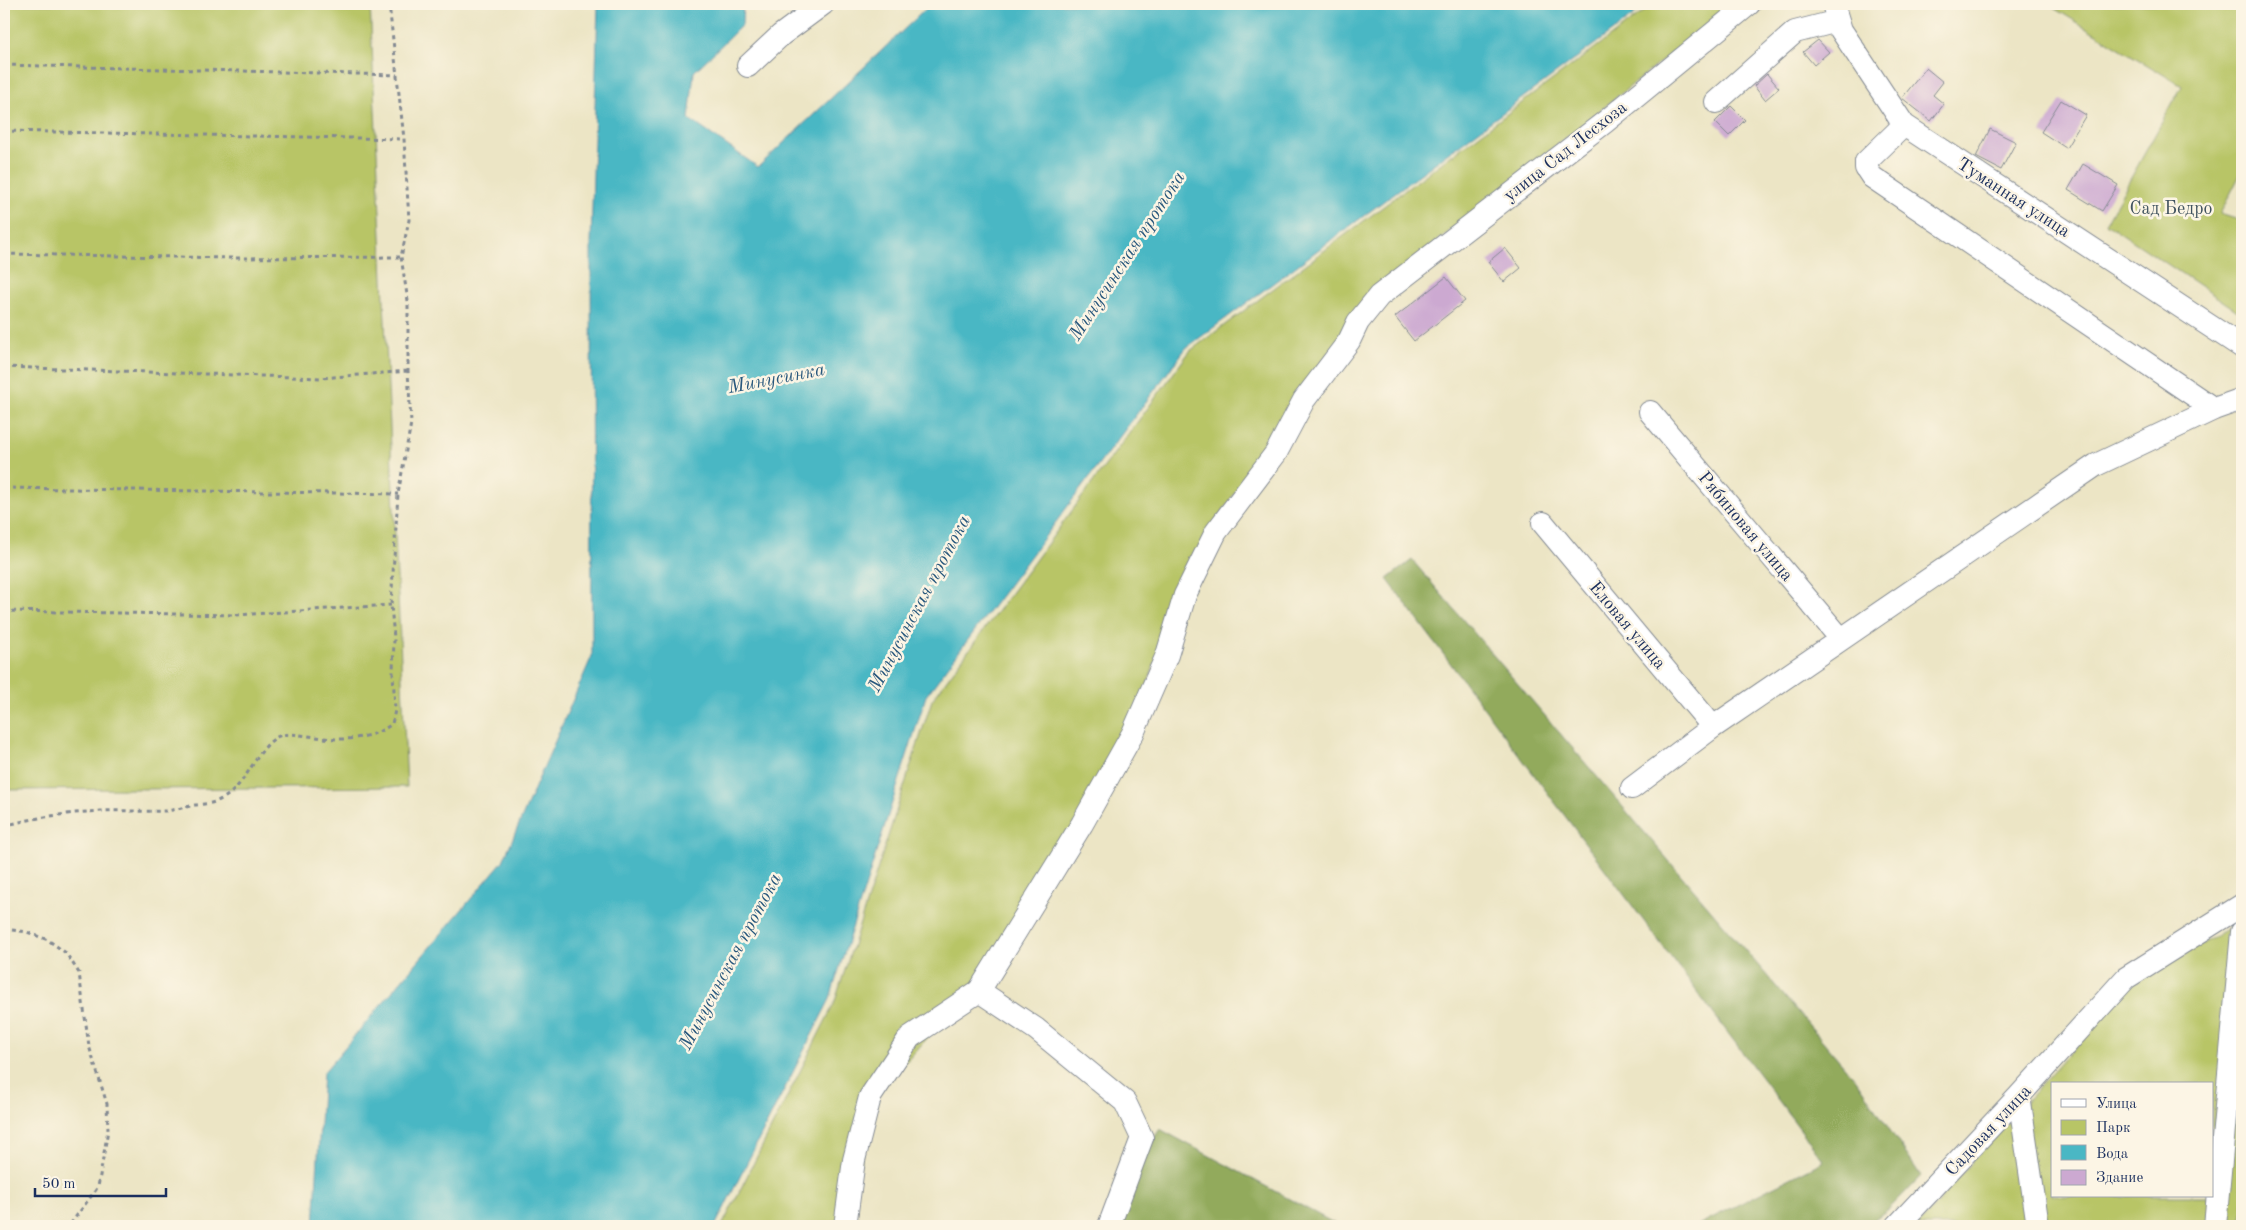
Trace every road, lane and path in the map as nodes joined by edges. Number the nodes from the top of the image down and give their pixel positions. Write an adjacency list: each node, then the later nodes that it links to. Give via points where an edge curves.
1 (389, 4): 8 (path)
2 (823, 4): 7 (street, via 781,35)
3 (1750, 4): 33 (street, улица Сад Лесхоза, via 1605,122 1379,296 1358,322 1349,341 1304,400 1276,453 1216,532 1185,595 1167,655 1133,733 1082,824)
4 (1833, 4): 5 (street, Туманная улица)
5 (1840, 27): 9 (street, via 1834,22 1795,32); 10 (street, Туманная улица)
6 (4, 65): 8 (path)
7 (748, 66)
8 (397, 75): 12 (path)
9 (1716, 102)
10 (1904, 125): 15 (street, Туманная улица); 19 (street, via 1866,162 1872,177)
11 (4, 131): 12 (path)
12 (404, 139): 14 (path, via 409,220)
13 (4, 254): 14 (path, via 233,258)
14 (401, 256): 17 (path, via 408,301)
15 (2242, 347)
16 (4, 367): 17 (path, via 321,378)
17 (408, 371): 22 (path, via 411,423)
18 (2242, 399): 19 (street)
19 (2214, 409): 26 (street, via 2096,465)
20 (1650, 412): 26 (street, Рябиновая улица)
21 (4, 488): 22 (path)
22 (398, 494): 24 (path)
23 (1543, 523): 27 (street, Еловая улица)
24 (391, 605): 25 (path, via 236,615); 29 (path, via 394,710 392,724 380,733 346,738 280,736 265,746 230,794 217,802 166,811 64,814)
25 (4, 611)
26 (1841, 639): 27 (street)
27 (1713, 727): 28 (street)
28 (1632, 788)
29 (4, 826)
30 (2242, 905): 34 (street, Садовая улица, via 2126,978)
31 (4, 929): 36 (path, via 48,940 66,953 79,973 89,1046 107,1104 108,1130 98,1187)
32 (2242, 932): 41 (street)
33 (979, 991): 37 (street, via 910,1037 870,1097 854,1160); 38 (street, via 1036,1029 1125,1102 1142,1138)
34 (2019, 1096): 35 (street, Садовая улица); 40 (street)
35 (1919, 1217): 39 (street, Садовая улица)
36 (69, 1226)
37 (845, 1226)
38 (1109, 1226)
39 (1898, 1226)
40 (2038, 1226)
41 (2215, 1226)

